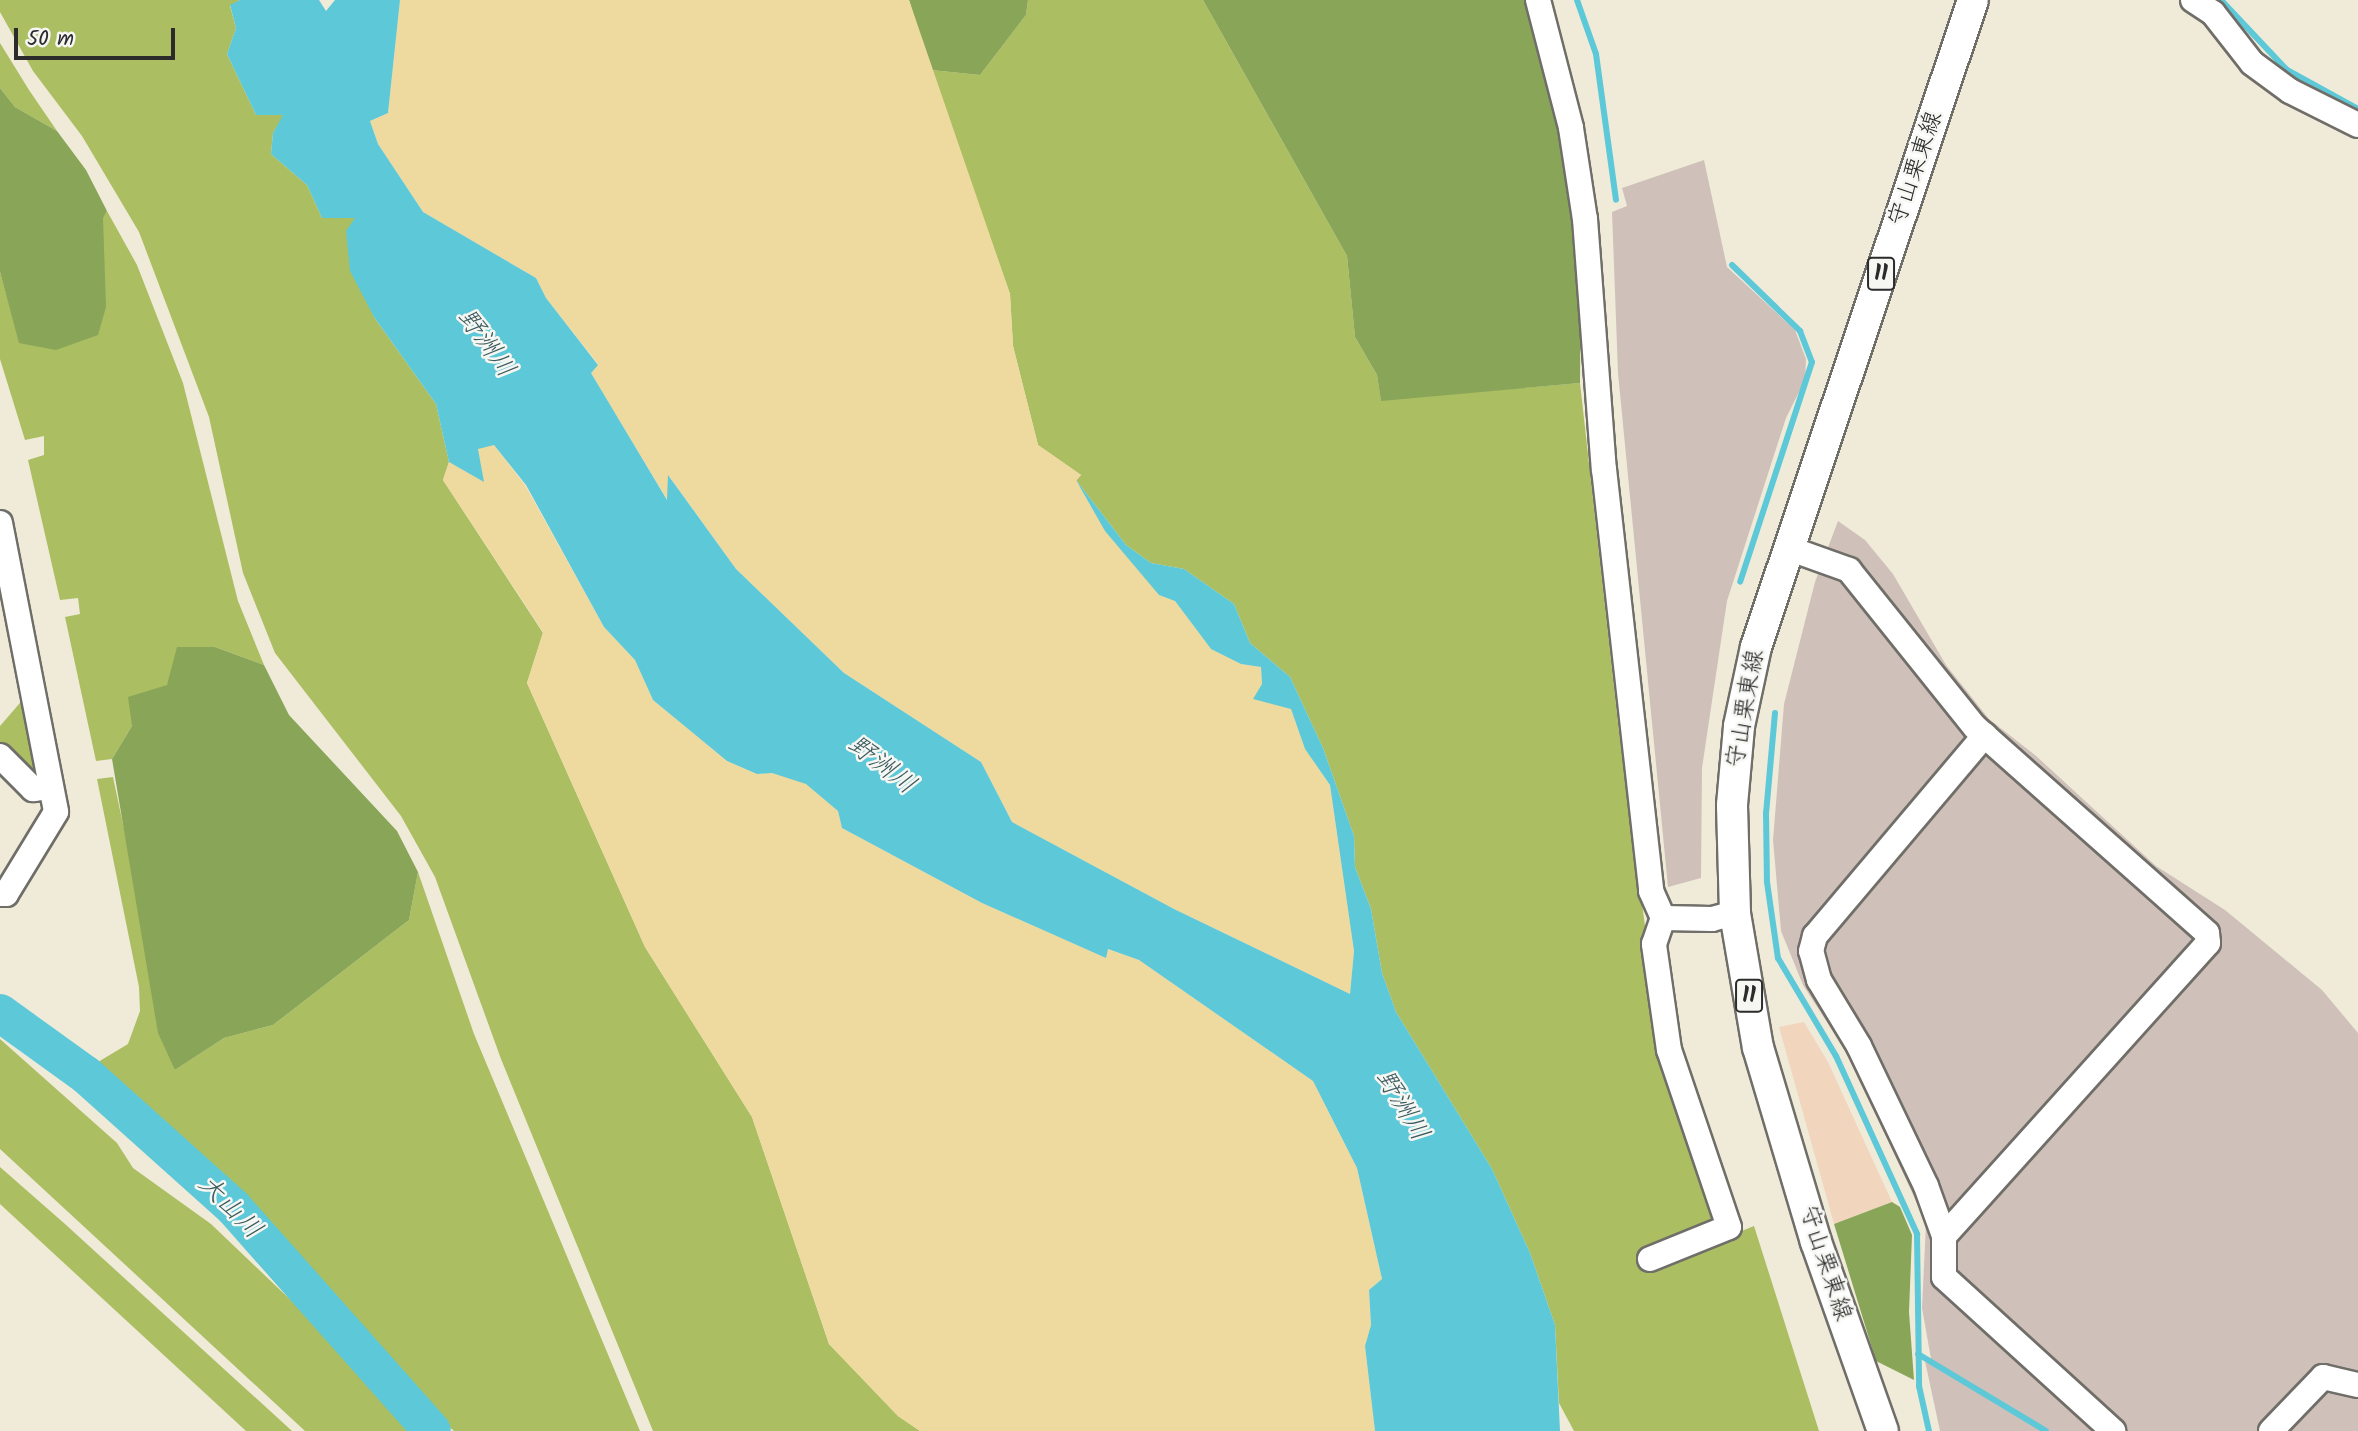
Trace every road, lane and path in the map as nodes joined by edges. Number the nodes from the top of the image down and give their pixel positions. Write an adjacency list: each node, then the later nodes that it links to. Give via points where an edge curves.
1 (1538, 0): 13 (street, via 1571,128 1585,219 1604,469 1634,751 1651,891)
2 (1973, 0): 6 (main road, 守山栗東線 / 11)
3 (2193, 0): 4 (street, via 2213,13 2252,63 2290,91)
4 (2358, 125)
5 (0, 523): 7 (street)
6 (1788, 548): 8 (street, via 1849,570); 12 (main road, 守山栗東線 / 11, via 1756,647 1739,726 1732,805)
7 (10, 613): 10 (street)
8 (1985, 735): 14 (street, via 1815,936 1811,951 1819,980 1859,1046 1926,1186); 14 (street, via 2207,933 2208,943)
9 (0, 756): 10 (street, via 33,789)
10 (51, 787): 11 (street, via 56,812 6,894)
11 (0, 894)
12 (1735, 913): 13 (street, via 1712,919); 17 (main road, 守山栗東線 / 11, via 1758,1048 1816,1242)
13 (1662, 918): 15 (street, via 1654,944 1669,1050 1729,1227)
14 (1944, 1236): 18 (street, via 1944,1277)
15 (1650, 1259)
16 (2358, 1385): 19 (street, via 2323,1377)
17 (1883, 1431)
18 (2113, 1431)
19 (2271, 1431)

